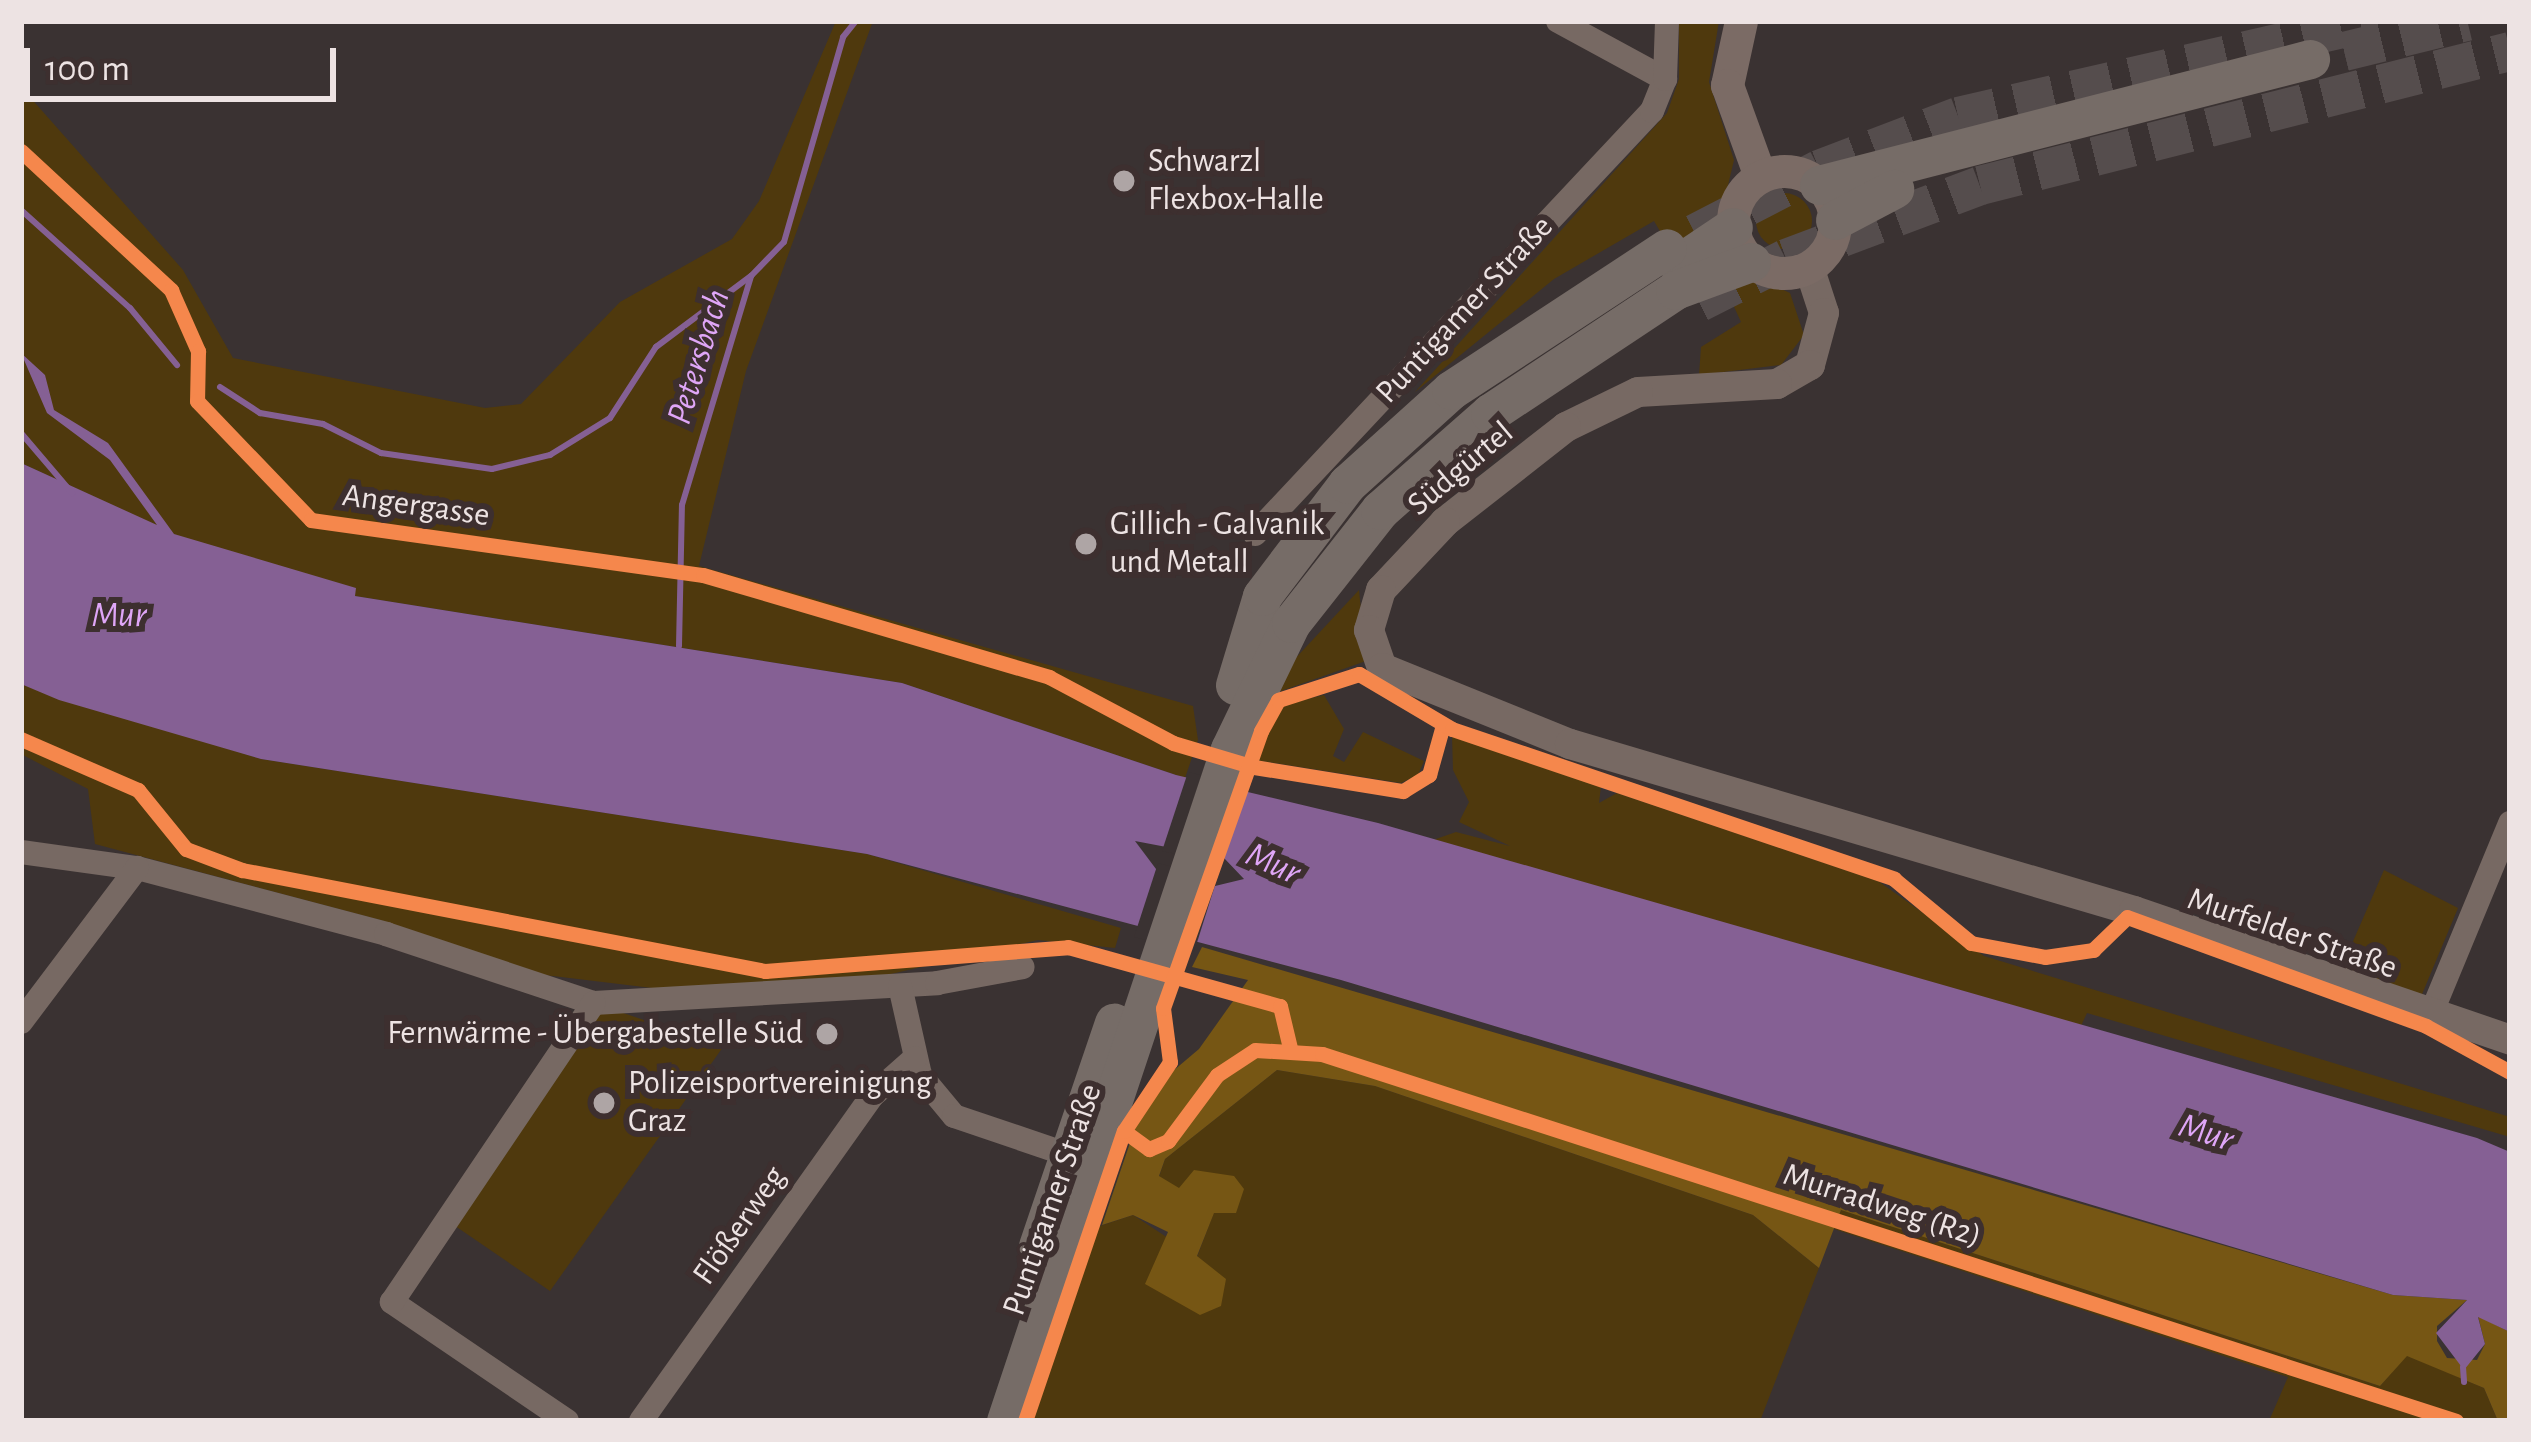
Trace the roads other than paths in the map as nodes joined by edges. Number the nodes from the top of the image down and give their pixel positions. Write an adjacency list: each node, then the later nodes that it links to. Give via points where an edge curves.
1 (1558, 21): 5 (street)
2 (1666, 21): 5 (street)
3 (1741, 21): 6 (main road, via 1727,85)
4 (2312, 69): 7 (main road, via 1990,156 1861,201)
5 (1665, 80): 12 (street, Puntigamer Straße, via 1652,111)
6 (1760, 176): 7 (main road, via 1791,171); 8 (main road, via 1740,196)
7 (1827, 202): 10 (main road, via 1829,246)
8 (1742, 244): 10 (main road, via 1775,273); 13 (main road, via 1539,351 1410,453 1329,536); 14 (main road, via 1425,464 1318,583)
9 (1667, 248): 13 (main road, Südgürtel, via 1525,336 1362,470 1281,563)
10 (1809, 267): 23 (street, Murfelder Straße, via 1824,313 1810,365 1777,384 1638,392 1566,427 1445,522 1381,590 1369,631 1382,668 1570,744 2134,911)
11 (1699, 302): 14 (main road, Südgürtel, via 1569,383 1445,478)
12 (1255, 534)
13 (1254, 637): 15 (main road)
14 (1263, 680): 15 (main road)
15 (1222, 747): 20 (main road)
16 (2510, 824): 23 (street)
17 (21, 852): 18 (street)
18 (137, 868): 22 (street, via 386,934); 24 (street)
19 (1023, 967): 21 (street)
20 (1140, 982): 27 (main road, Puntigamer Straße); 31 (main road, Puntigamer Straße)
21 (899, 986): 22 (street); 26 (street)
22 (594, 1003): 28 (street, via 392,1302)
23 (2431, 1014): 25 (street, Murfelder Straße)
24 (21, 1022)
25 (2510, 1040)
26 (915, 1058): 27 (street, via 954,1116); 29 (street, Flößerweg, via 872,1096)
27 (1069, 1154): 30 (main road, Puntigamer Straße)
28 (567, 1421)
29 (641, 1421)
30 (977, 1421)
31 (1006, 1421)

